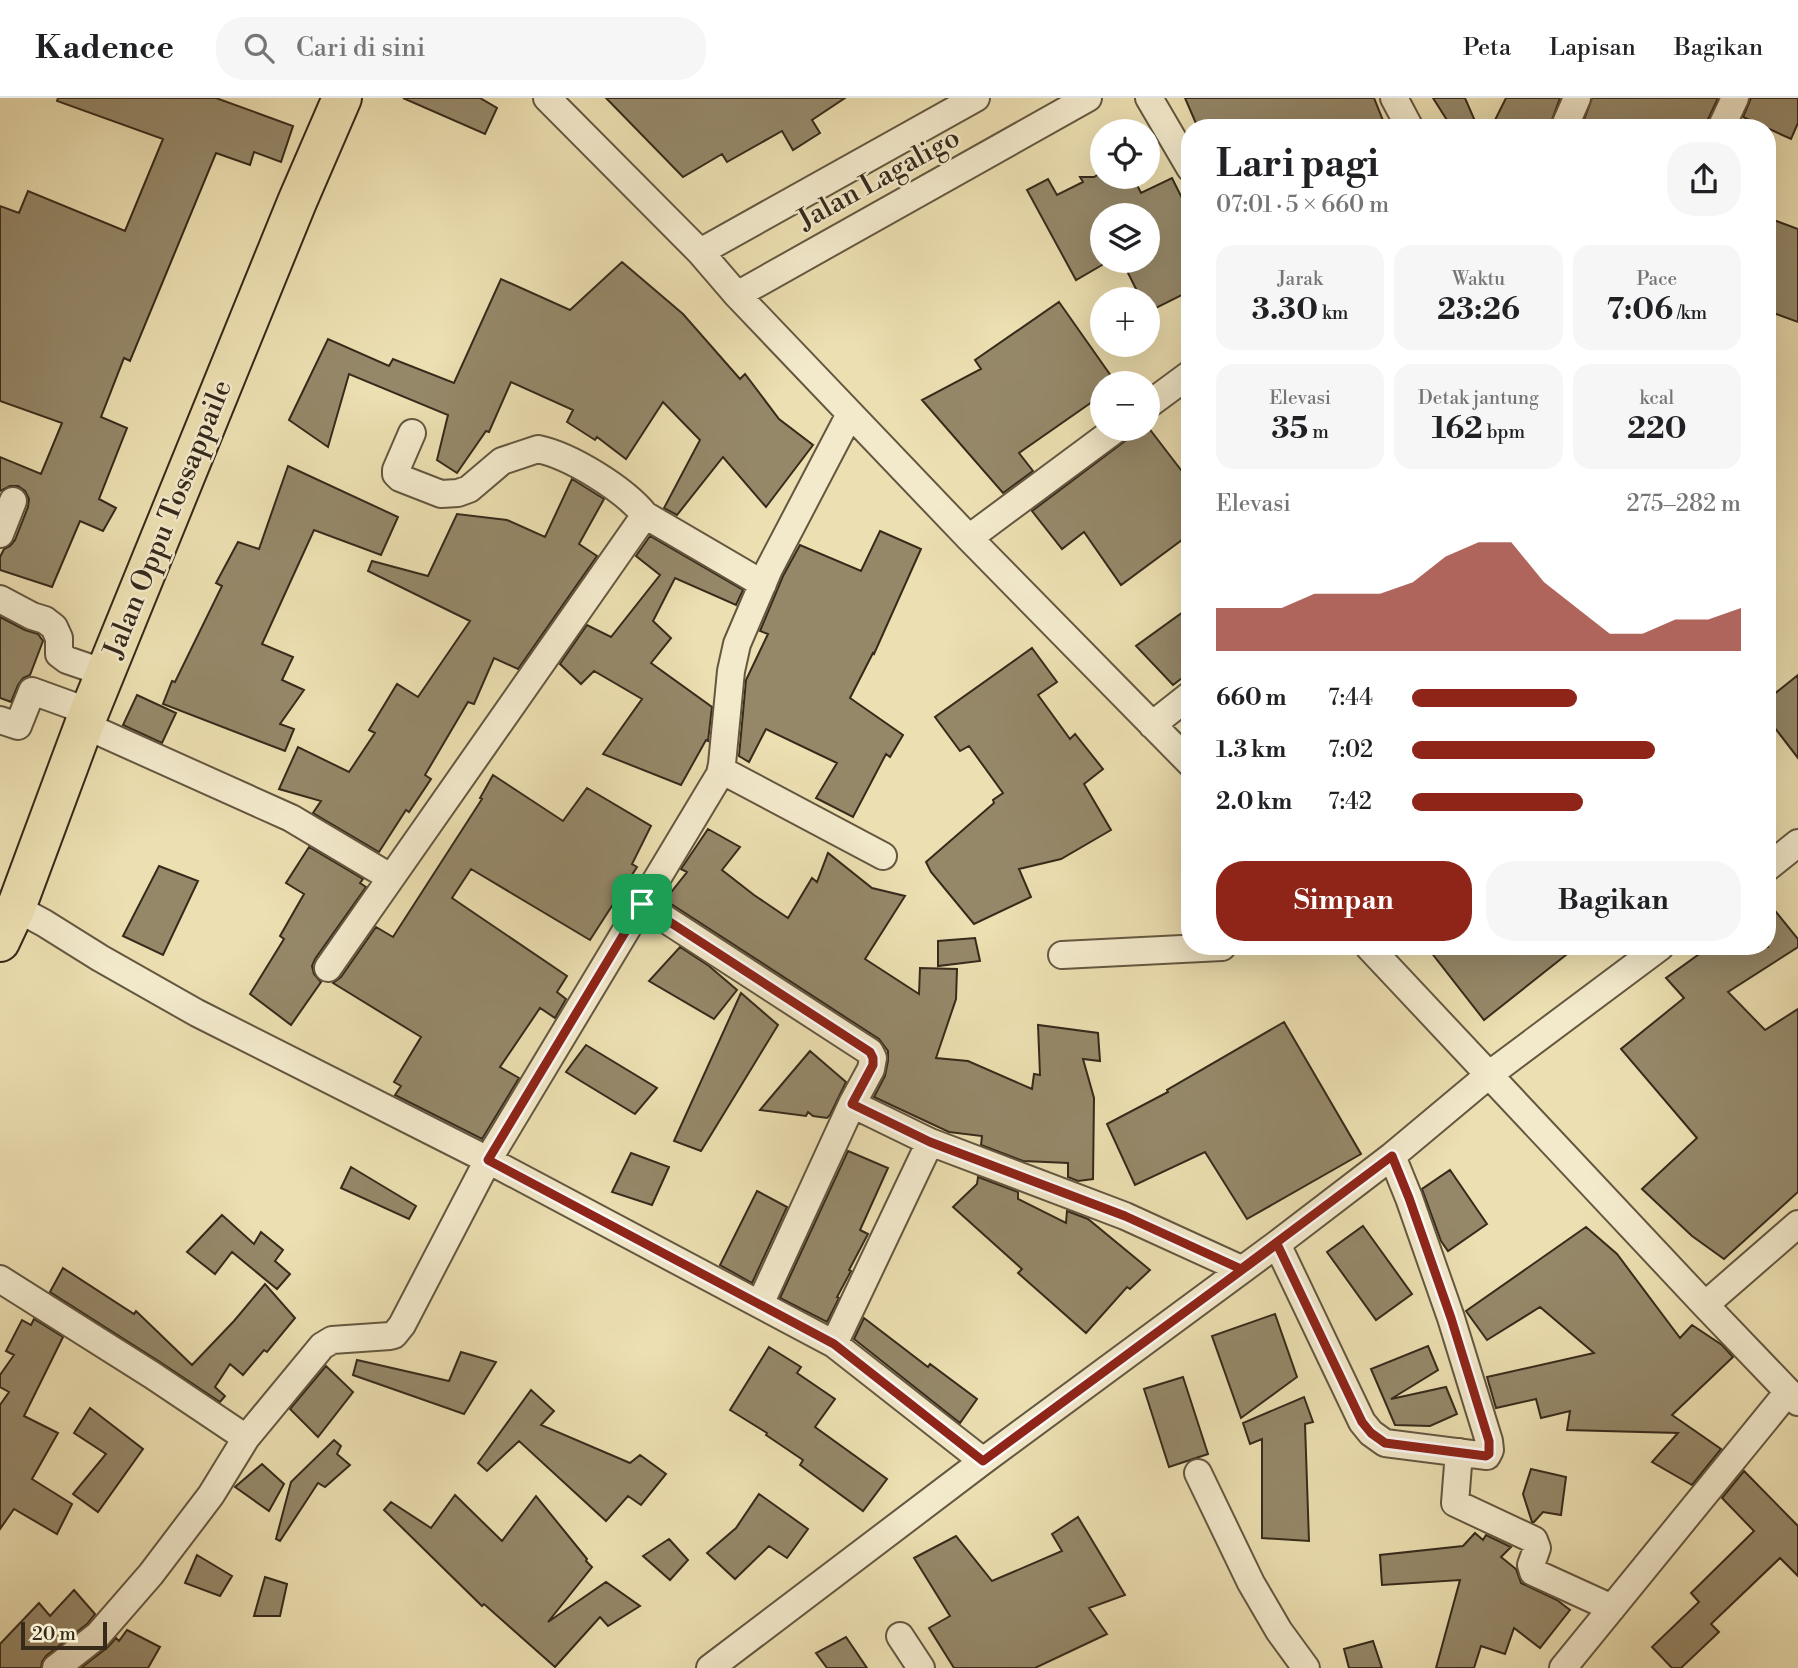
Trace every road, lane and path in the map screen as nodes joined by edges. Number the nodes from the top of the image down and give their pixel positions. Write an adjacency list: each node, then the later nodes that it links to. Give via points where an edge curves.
1 (342, 98): 26 (main road, Jalan Oppu Tossappaile)
2 (547, 98): 13 (street)
3 (976, 98): 13 (street, Jalan Lagaligo)
4 (1088, 98): 14 (street, Jalan Lagaligo)
5 (1149, 98): 12 (street)
6 (1394, 98): 9 (street)
7 (1577, 98): 10 (street)
8 (1735, 98): 11 (street)
9 (1405, 119)
10 (1568, 119)
11 (1725, 119)
12 (1181, 153)
13 (700, 252): 14 (street)
14 (737, 296): 17 (street)
15 (1181, 384): 16 (street)
16 (1160, 397)
17 (850, 414): 23 (street); 24 (street)
18 (412, 433): 21 (street, via 396,474 441,494 468,489 502,461 538,449 587,468)
19 (1100, 441): 23 (street)
20 (13, 501): 22 (street)
21 (645, 515): 24 (street); 36 (street)
22 (0, 534)
23 (969, 538): 30 (street)
24 (763, 584): 32 (street, via 734,657)
25 (0, 599): 26 (street, via 54,627 59,654 67,660)
26 (105, 673): 28 (main road, Jalan Oppu Tossappaile)
27 (1181, 702): 30 (street)
28 (87, 718): 29 (street, via 32,691 18,726); 36 (street, via 291,818); 38 (main road, Jalan Oppu Tossappaile)
29 (0, 720)
30 (1152, 724): 31 (street)
31 (1181, 754)
32 (721, 770): 34 (street); 37 (street)
33 (1797, 846): 35 (street)
34 (883, 856)
35 (1776, 860)
36 (390, 877): 44 (street)
37 (642, 904): 46 (street, via 870,1052 873,1065); 49 (street)
38 (16, 908): 39 (main road, Jalan Oppu Tossappaile); 49 (street, via 197,1013)
39 (0, 942)
40 (1181, 949): 43 (street)
41 (1377, 955): 45 (street)
42 (1649, 955): 45 (street)
43 (1062, 956)
44 (328, 968)
45 (1490, 1074): 48 (street); 55 (street)
46 (852, 1104): 47 (street); 54 (street)
47 (930, 1142): 52 (street, via 1125,1216); 56 (street)
48 (1392, 1156): 51 (street); 59 (street, via 1451,1318 1489,1441 1488,1455)
49 (488, 1160): 54 (street); 58 (street, via 397,1332 332,1340 322,1346)
50 (1798, 1224): 55 (street)
51 (1277, 1244): 52 (street); 59 (street, via 1366,1428 1385,1443)
52 (1241, 1269): 60 (street)
53 (0, 1279): 58 (street)
54 (760, 1304): 56 (street)
55 (1705, 1305): 57 (street)
56 (834, 1344): 60 (street)
57 (1793, 1397): 62 (street)
58 (246, 1438): 64 (street, via 211,1495 151,1574 98,1635)
59 (1459, 1452): 62 (street, via 1455,1503 1534,1540 1533,1572)
60 (983, 1461): 65 (street)
61 (1198, 1473): 67 (street, via 1251,1583)
62 (1612, 1608): 68 (street)
63 (900, 1636): 66 (street)
64 (56, 1668)
65 (710, 1668)
66 (921, 1668)
67 (1306, 1668)
68 (1563, 1668)

